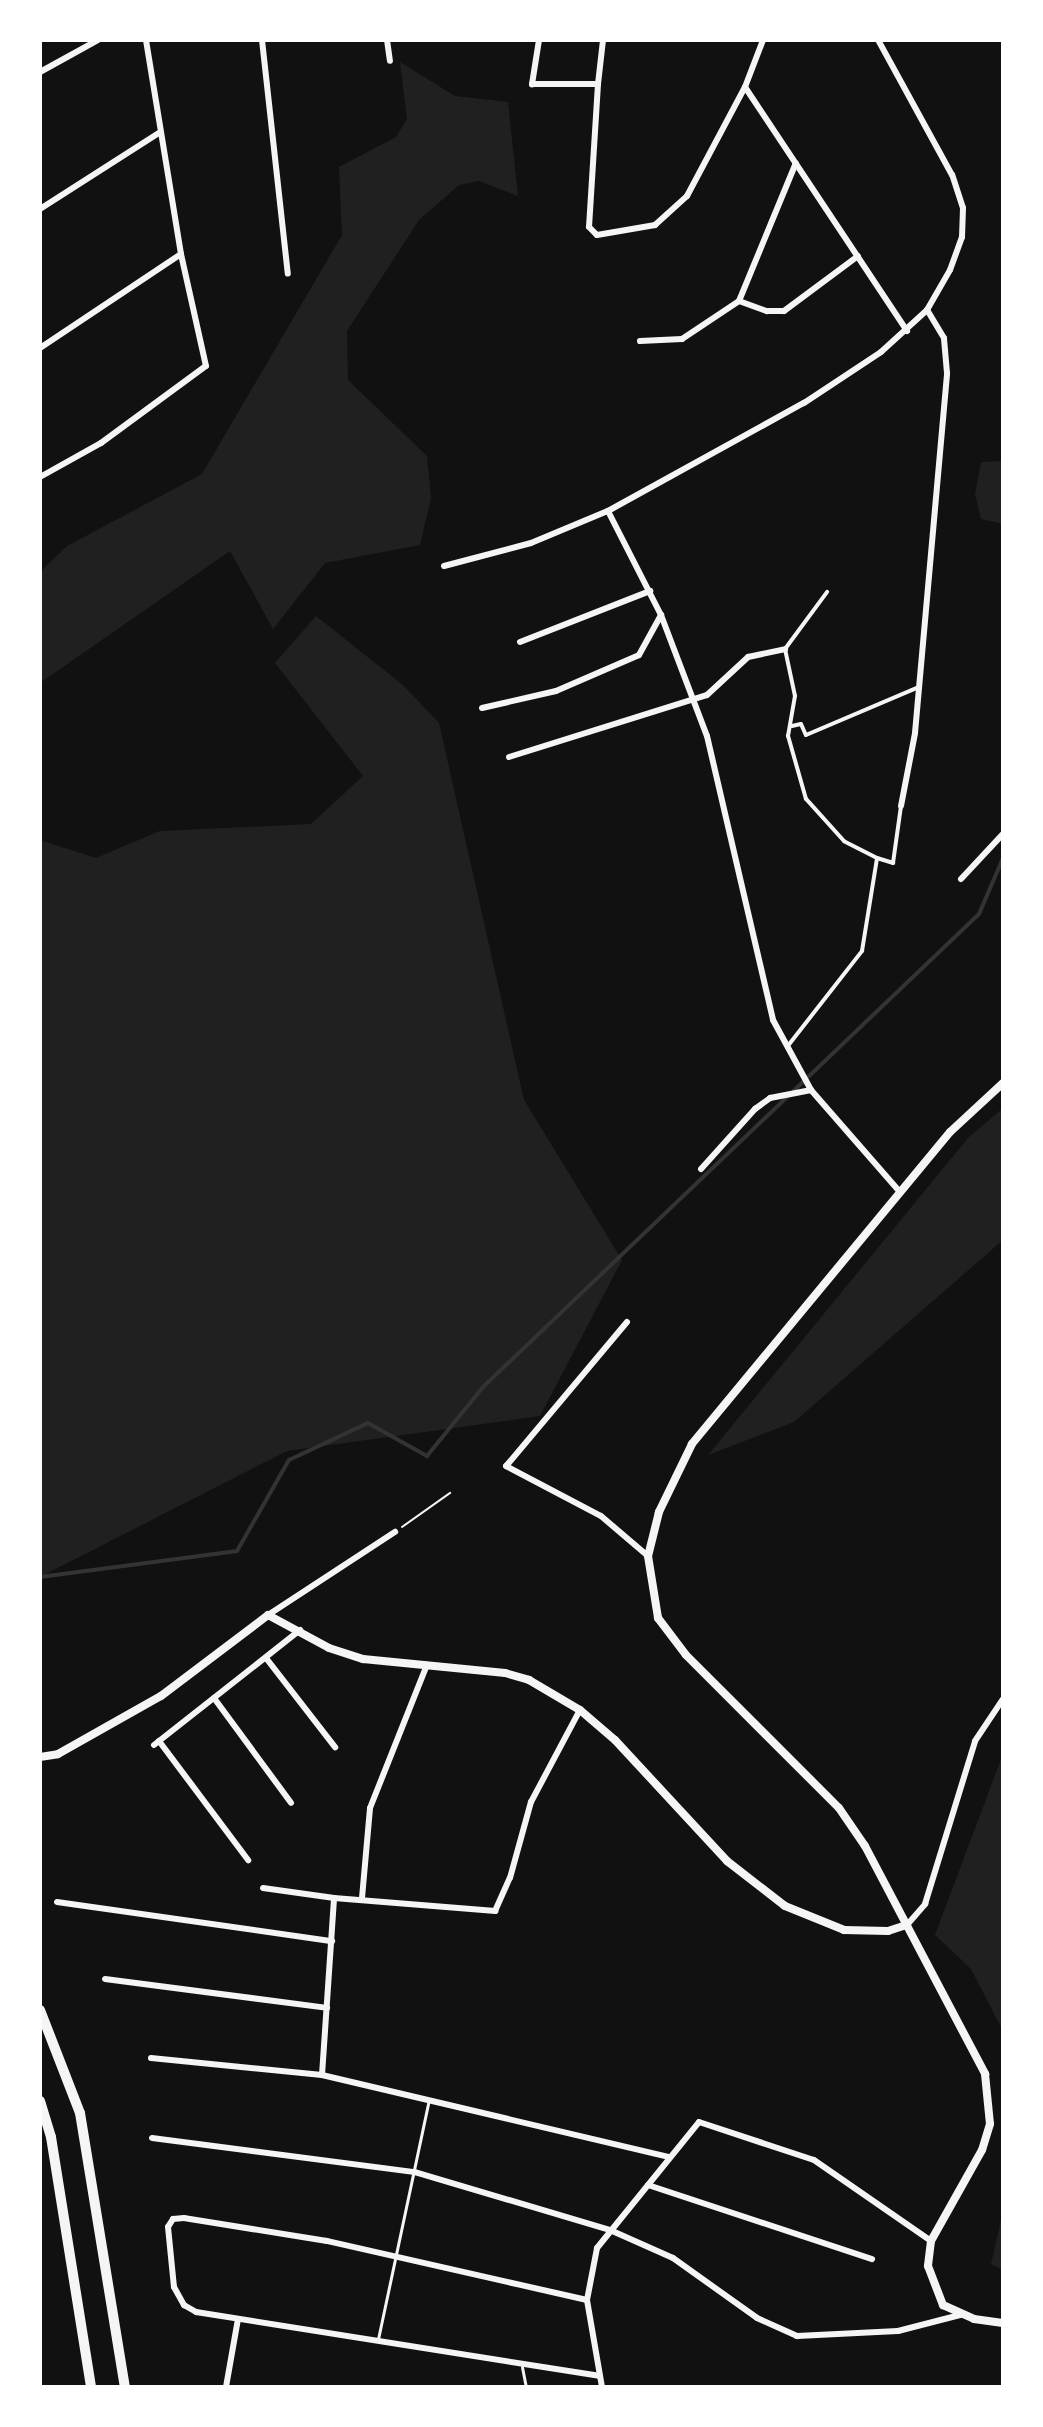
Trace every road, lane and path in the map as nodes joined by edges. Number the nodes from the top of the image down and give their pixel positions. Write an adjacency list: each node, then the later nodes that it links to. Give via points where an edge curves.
1 (98, 40): 10 (street)
2 (146, 40): 13 (street)
3 (262, 40): 18 (street)
4 (387, 40): 9 (street)
5 (539, 40): 11 (street, via 532,84)
6 (603, 40): 11 (street)
7 (763, 40): 12 (street)
8 (878, 40): 20 (street, via 952,175 963,208 962,237)
9 (390, 61)
10 (40, 72)
11 (598, 84): 12 (street, via 589,227 597,235 655,225 677,206 696,182)
12 (745, 87): 14 (street)
13 (159, 133): 15 (street); 16 (street)
14 (796, 163): 17 (street); 19 (street)
15 (40, 209)
16 (181, 254): 23 (street); 24 (street, via 207,362 203,372 101,443)
17 (858, 256): 19 (street, via 784,311); 21 (street)
18 (288, 274)
19 (739, 301): 22 (street, via 682,339)
20 (927, 310): 21 (street); 32 (street, via 944,338 947,373)
21 (907, 331): 25 (street, via 804,403)
22 (640, 341)
23 (40, 348)
24 (40, 477)
25 (608, 511): 26 (street, via 531,543); 27 (street)
26 (444, 566)
27 (650, 591): 29 (street); 30 (street)
28 (827, 592): 31 (street)
29 (661, 615): 33 (street); 34 (street, via 639,655 556,691)
30 (520, 642)
31 (785, 649): 33 (street, via 748,657 707,695); 35 (street, via 795,696)
32 (919, 687): 35 (street, via 806,735 801,724); 37 (street)
33 (693, 698): 36 (street); 41 (street, via 716,770 757,966)
34 (482, 708)
35 (792, 726): 39 (street, via 788,736 806,799 844,841)
36 (509, 757)
37 (901, 806): 39 (street, via 893,863)
38 (1003, 834): 40 (street)
39 (877, 858): 41 (street, via 862,951)
40 (961, 879)
41 (786, 1049): 43 (street)
42 (1003, 1083): 45 (main road, via 962,1119)
43 (811, 1090): 44 (street, via 770,1098); 45 (street)
44 (701, 1169)
45 (900, 1192): 49 (main road, via 692,1444 668,1487)
46 (627, 1322): 49 (street, via 506,1466 601,1516)
47 (450, 1493): 48 (path)
48 (395, 1532): 50 (street)
49 (648, 1556): 65 (main road, via 651,1596 669,1635 839,1808)
50 (268, 1615): 51 (main road); 58 (main road, via 161,1696 58,1754)
51 (300, 1630): 52 (street); 53 (main road, via 345,1654)
52 (266, 1658): 54 (street); 57 (street)
53 (427, 1665): 56 (main road, via 505,1673); 63 (street, via 370,1808)
54 (214, 1698): 59 (street); 60 (street, via 156,1743)
55 (1003, 1699): 65 (street, via 975,1741 925,1904)
56 (580, 1710): 63 (street, via 531,1802 495,1911 484,1914); 65 (main road, via 727,1861 785,1906 844,1930 888,1931)
57 (335, 1747)
58 (40, 1757)
59 (291, 1803)
60 (248, 1860)
61 (263, 1888): 62 (street)
62 (334, 1898): 63 (street); 66 (street)
63 (362, 1898)
64 (57, 1902): 66 (street)
65 (907, 1925): 79 (main road, via 985,2074 990,2097 982,2150)
66 (332, 1941): 68 (street)
67 (105, 1979): 68 (street)
68 (327, 2008): 71 (street)
69 (40, 2010): 90 (highway, via 80,2113)
70 (151, 2058): 71 (street)
71 (322, 2075): 72 (street)
72 (429, 2098): 75 (street); 76 (lane)
73 (40, 2101): 89 (highway, via 51,2137)
74 (152, 2138): 76 (street)
75 (669, 2157): 77 (street); 79 (street, via 695,2125 708,2122 814,2160)
76 (415, 2172): 78 (street); 80 (lane)
77 (648, 2185): 78 (street); 81 (street)
78 (610, 2230): 82 (street, via 597,2248); 83 (street, via 673,2258 757,2318 797,2336 898,2331)
79 (931, 2241): 83 (main road, via 928,2266 934,2293)
80 (393, 2257): 82 (street); 84 (street, via 173,2219 168,2227 177,2298 196,2312); 86 (lane)
81 (872, 2259)
82 (587, 2300): 88 (street)
83 (960, 2315): 85 (main road)
84 (238, 2319): 86 (street); 91 (street)
85 (1003, 2323)
86 (377, 2342): 87 (street)
87 (522, 2367): 88 (street); 92 (lane)
88 (599, 2376): 93 (street)
89 (91, 2387)
90 (125, 2387)
91 (226, 2387)
92 (526, 2387)
93 (602, 2387)

